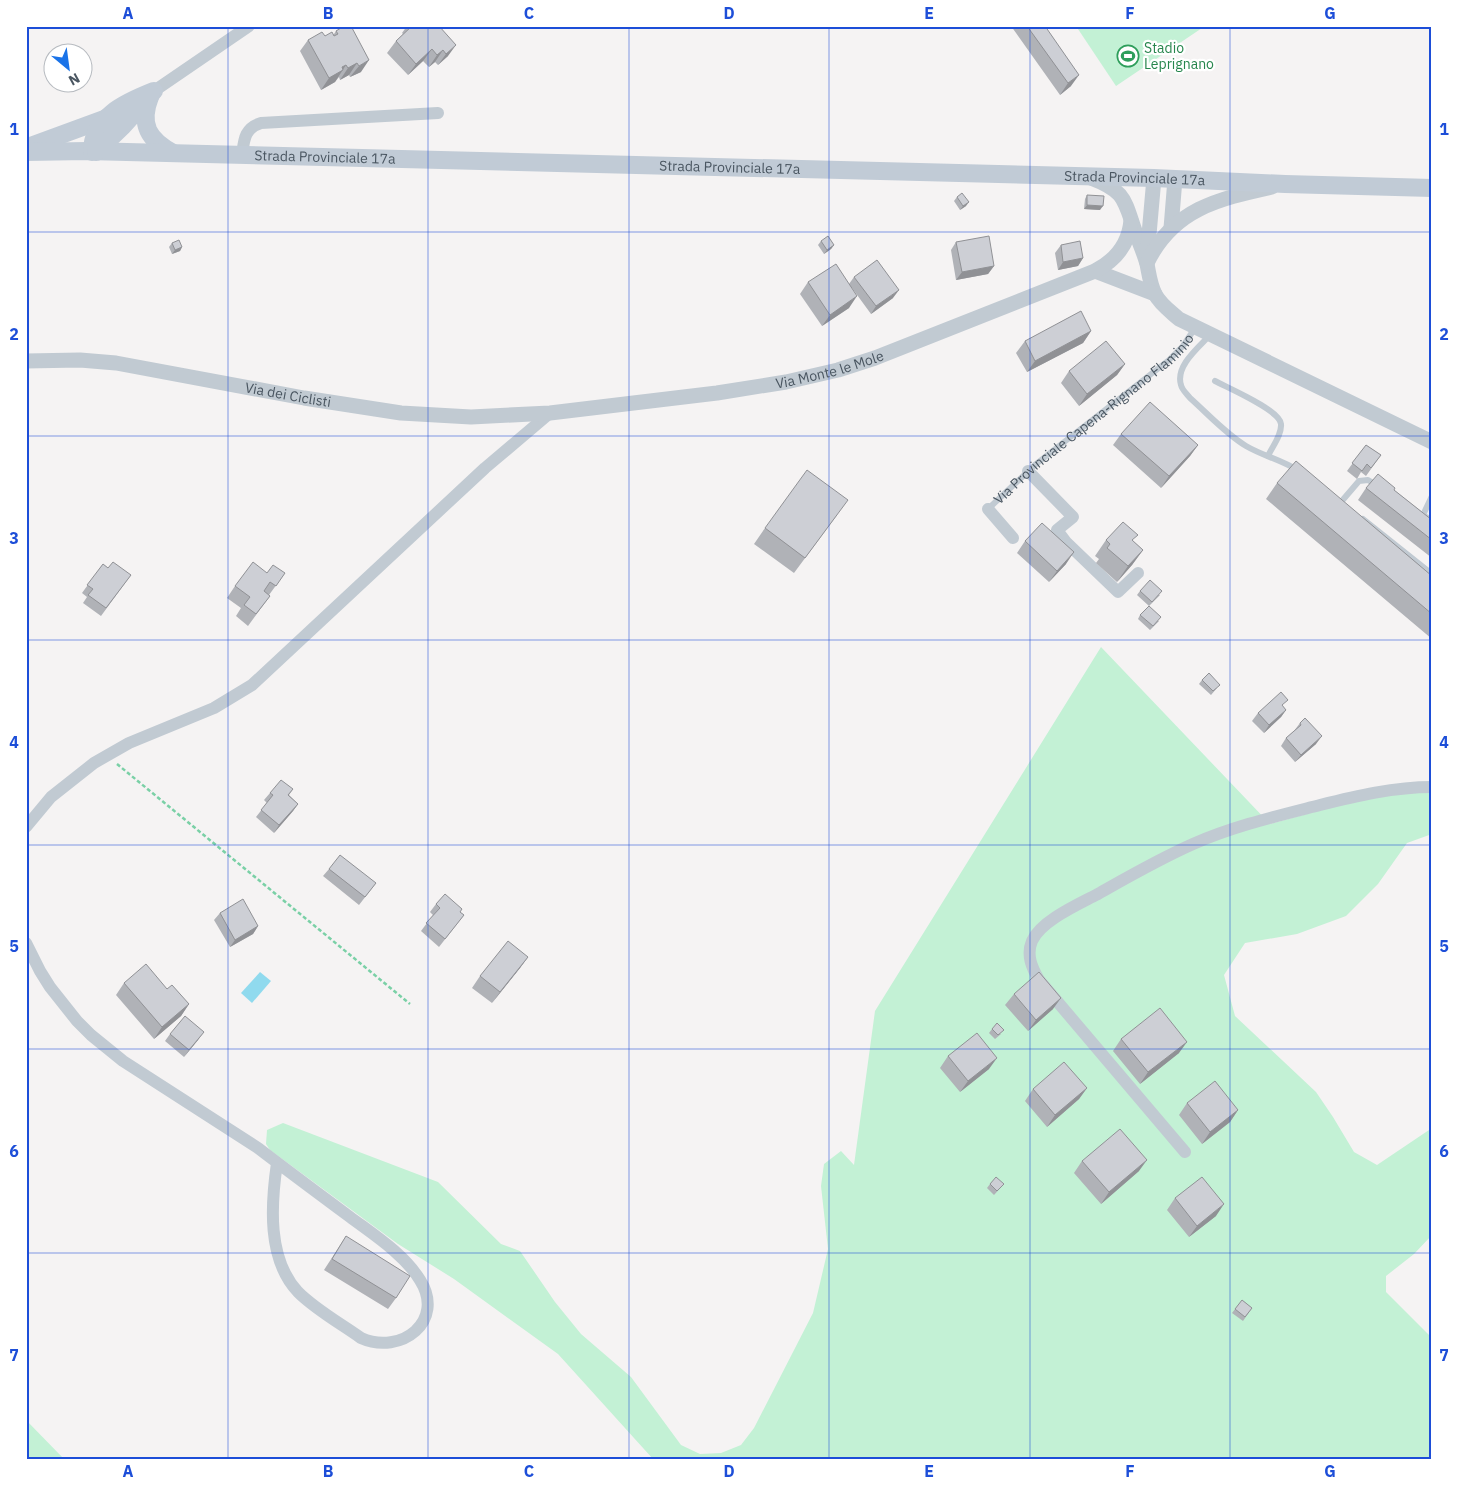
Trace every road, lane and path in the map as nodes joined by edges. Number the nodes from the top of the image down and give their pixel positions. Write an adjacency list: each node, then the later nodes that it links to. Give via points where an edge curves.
1 (249, 26): 2 (street)
2 (154, 90): 4 (main road, via 130,101); 7 (main road, via 123,126); 8 (main road, via 146,111 146,126 155,142)
3 (438, 113): 9 (street, via 261,123 251,127 246,134)
4 (107, 118): 5 (main road); 7 (main road, via 93,137)
5 (26, 148)
6 (26, 152): 7 (main road, Strada Provinciale 17a)
7 (94, 152): 8 (main road, Strada Provinciale 17a)
8 (173, 154): 9 (main road, Strada Provinciale 17a)
9 (242, 155): 10 (main road, Strada Provinciale 17a)
10 (1084, 176): 11 (main road, Strada Provinciale 17a); 15 (street, via 1107,184 1118,193)
11 (1154, 178): 12 (main road, Strada Provinciale 17a); 17 (street)
12 (1176, 178): 13 (main road, Strada Provinciale 17a); 16 (street)
13 (1285, 184): 14 (main road, Strada Provinciale 17a); 16 (street, via 1213,202 1192,212)
14 (1432, 188)
15 (1131, 220): 17 (street); 18 (street, Via Monte le Mole, via 1121,249 1108,263)
16 (1172, 228): 17 (street, via 1154,248)
17 (1147, 263): 19 (street, Via Provinciale Capena-Rignano Flaminio)
18 (1095, 270): 19 (street); 24 (street, Via Monte le Mole, via 838,370 717,393)
19 (1155, 294): 20 (street, Via Provinciale Capena-Rignano Flaminio, via 1174,315)
20 (1195, 328): 21 (street, Via Provinciale Capena-Rignano Flaminio); 27 (lane, Via Provinciale Capena-Rignano Flaminio, via 1169,360)
21 (1210, 335): 25 (street, Via Provinciale Capena-Rignano Flaminio); 26 (lane, via 1183,368 1180,384 1190,398 1236,438)
22 (26, 361): 24 (street, Via dei Ciclisti, via 116,363 304,398 401,412 471,417)
23 (1215, 381): 26 (lane, via 1279,417 1280,431)
24 (550, 413): 42 (street, via 498,455 252,685 214,708)
25 (1432, 442)
26 (1268, 456): 28 (lane)
27 (1028, 471): 34 (lane, Via Provinciale Capena-Rignano Flaminio); 40 (street, via 1073,517 1057,530 1118,592)
28 (1305, 476)
29 (1386, 491): 32 (lane, via 1371,481 1362,480)
30 (1432, 496): 37 (lane)
31 (1334, 497): 32 (lane)
32 (1341, 502): 33 (lane)
33 (1348, 508)
34 (988, 509): 39 (street)
35 (1416, 510): 37 (lane)
36 (1355, 513): 41 (lane)
37 (1423, 515): 38 (lane)
38 (1432, 521)
39 (1013, 538)
40 (1138, 573)
41 (1432, 574)
42 (106, 756): 44 (street, via 61,789); 46 (path)
43 (1432, 787): 47 (street, via 1348,798 1211,837 1152,864 1076,906 1034,936 1030,958 1040,980)
44 (26, 827)
45 (26, 942): 48 (street, via 40,971 91,1036 107,1050)
46 (410, 1004)
47 (1185, 1152)
48 (277, 1162): 48 (street, via 385,1244 415,1273 424,1286 428,1304 424,1318 403,1340 370,1342 361,1338 307,1300 290,1282 276,1242 273,1196)

